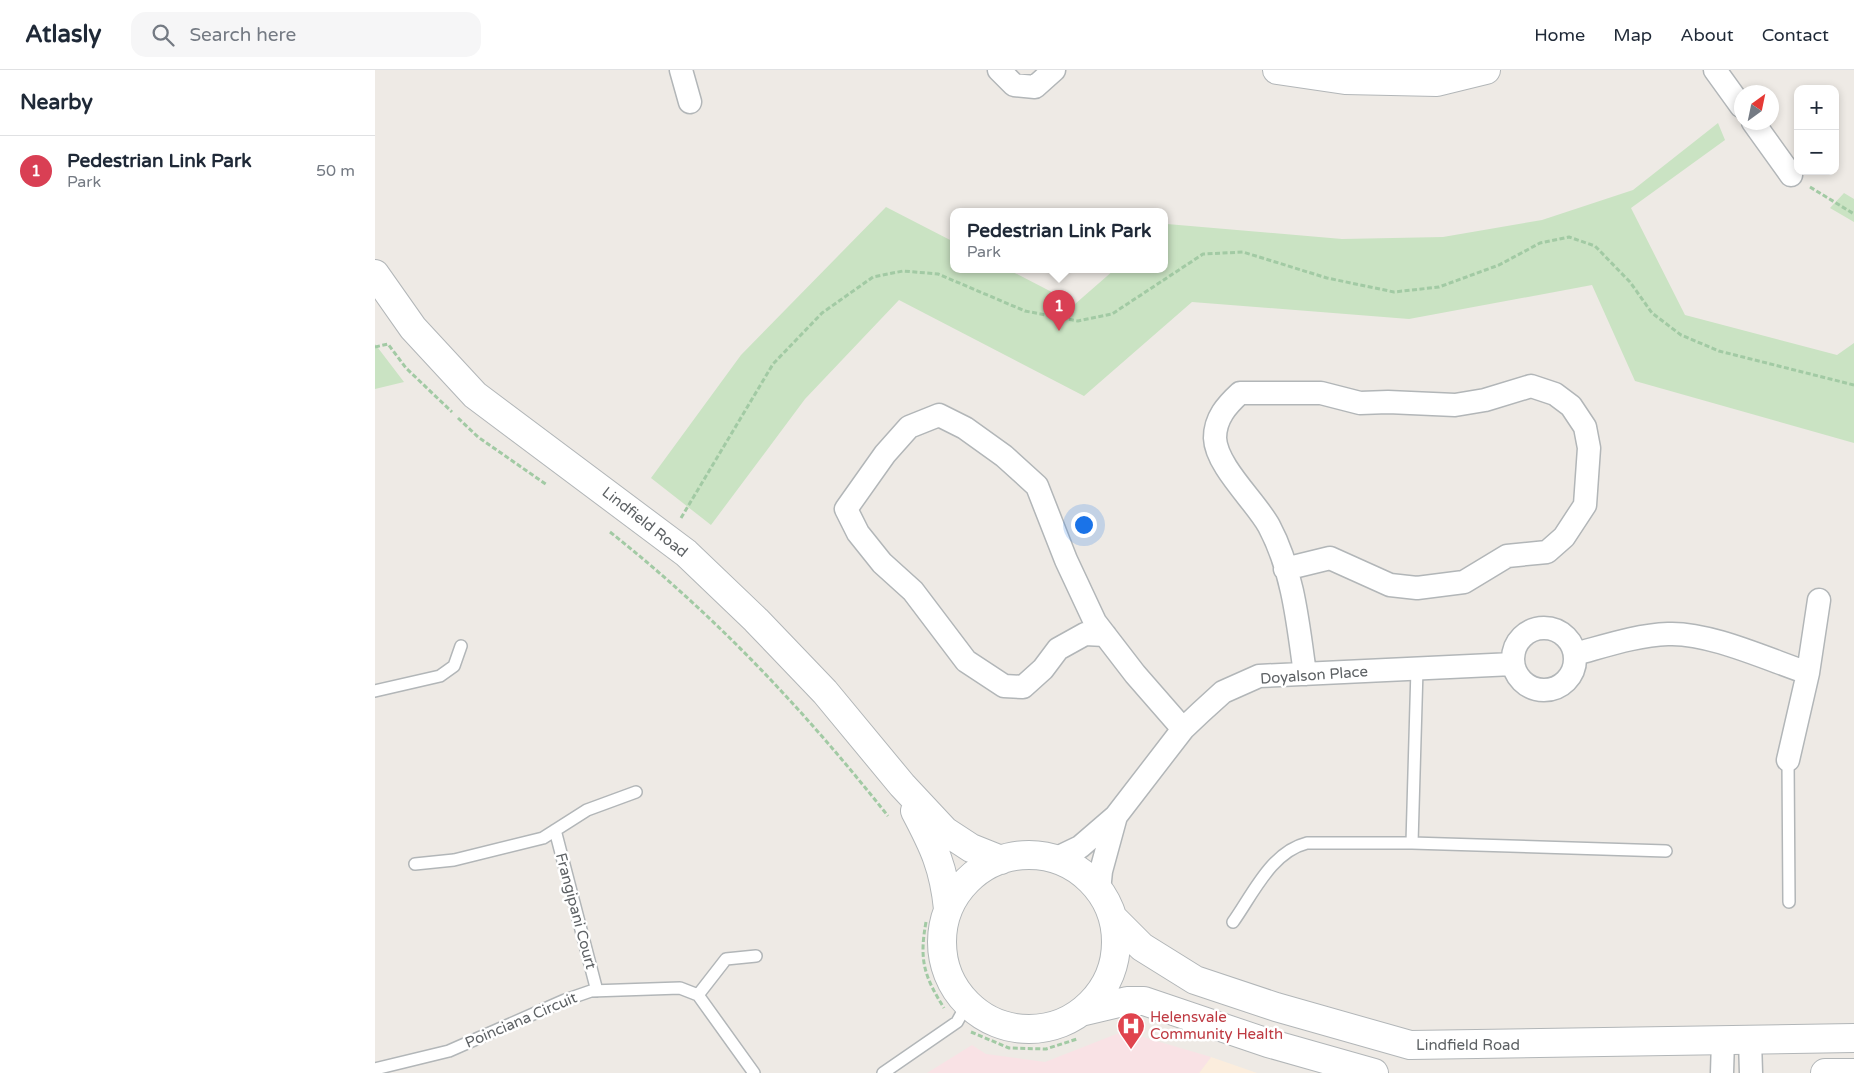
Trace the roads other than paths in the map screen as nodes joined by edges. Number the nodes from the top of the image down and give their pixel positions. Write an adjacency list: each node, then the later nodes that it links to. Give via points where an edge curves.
1 (681, 70): 9 (street)
2 (999, 70): 3 (street, via 1014,85 1035,87)
3 (1054, 70)
4 (1277, 70): 7 (street)
5 (1486, 70): 7 (street, via 1437,82)
6 (1715, 70): 8 (street)
7 (1345, 75)
8 (1734, 96)
9 (691, 102)
10 (1759, 130): 11 (street)
11 (1791, 175)
12 (375, 274): 25 (street, Lindfield Road, via 413,328 475,395 668,539 757,620 825,692)
13 (1285, 569): 13 (street, via 1330,558 1390,585 1417,588 1465,582 1507,556 1547,552 1564,537 1585,505 1589,448 1585,427 1571,406 1555,394 1531,386 1485,400 1455,404 1360,403 1321,393 1240,393 1222,409 1215,438 1223,463 1269,525); 21 (street, via 1294,595)
14 (1819, 600): 20 (street)
15 (1105, 635): 15 (street, via 1085,634 1058,649 1043,669 1023,687 1004,686 966,660 913,591 876,556 858,533 846,509 885,454 909,427 939,415 965,428 1004,456 1037,486 1083,598); 23 (street)
16 (461, 646): 22 (lane, via 454,666 440,676)
17 (1575, 654): 18 (street, via 1566,637 1556,631 1535,629 1517,643); 18 (street, via 1575,664 1566,681 1547,690 1525,684); 20 (street, via 1644,636 1670,634 1702,637)
18 (1513, 664): 19 (street, Doyalson Place)
19 (1417, 669): 21 (street, Doyalson Place); 29 (lane)
20 (1808, 673): 24 (street)
21 (1305, 674): 23 (street, Doyalson Place, via 1259,676 1223,692)
22 (375, 691)
23 (1183, 729): 27 (street, Doyalson Place)
24 (1788, 760): 35 (lane)
25 (902, 785): 32 (street, Lindfield Road, via 945,831 971,848); 36 (street, Lindfield Road, via 936,852 945,880)
26 (636, 792): 28 (lane, Frangipani Court, via 587,810)
27 (1116, 816): 31 (street, Doyalson Place, via 1080,847); 34 (street, Doyalson Place)
28 (555, 830): 33 (lane, Frangipani Court, via 543,838 454,860); 40 (lane, Frangipani Court)
29 (1412, 843): 30 (lane); 38 (lane, via 1307,843 1293,846 1277,859)
30 (1666, 851)
31 (1055, 859): 32 (street, via 1028,855); 34 (street, via 1080,872)
32 (1001, 860): 36 (street, via 979,871)
33 (415, 864)
34 (1099, 891): 37 (street)
35 (1789, 902)
36 (937, 913): 42 (street, via 943,960)
37 (1113, 918): 43 (street, via 1116,944 1112,971); 45 (street, Lindfield Road, via 1142,947 1195,980 1410,1045)
38 (1233, 922)
39 (756, 956): 41 (lane, via 726,959)
40 (597, 991): 41 (lane, Poinciana Circuit, via 680,988); 48 (lane, Poinciana Circuit, via 565,1000 449,1051)
41 (698, 995): 50 (lane)
42 (962, 1013): 43 (street, via 1011,1028); 47 (lane)
43 (1081, 1025): 52 (street, via 1127,1001 1144,1001)
44 (1854, 1038): 46 (street, Lindfield Road)
45 (1723, 1040): 46 (street, Lindfield Road); 53 (street)
46 (1751, 1040): 54 (street)
47 (895, 1068): 51 (lane)
48 (375, 1069)
49 (1854, 1072): 55 (street)
50 (755, 1073)
51 (883, 1073)
52 (1374, 1073)
53 (1722, 1073)
54 (1751, 1073)
55 (1825, 1073)

